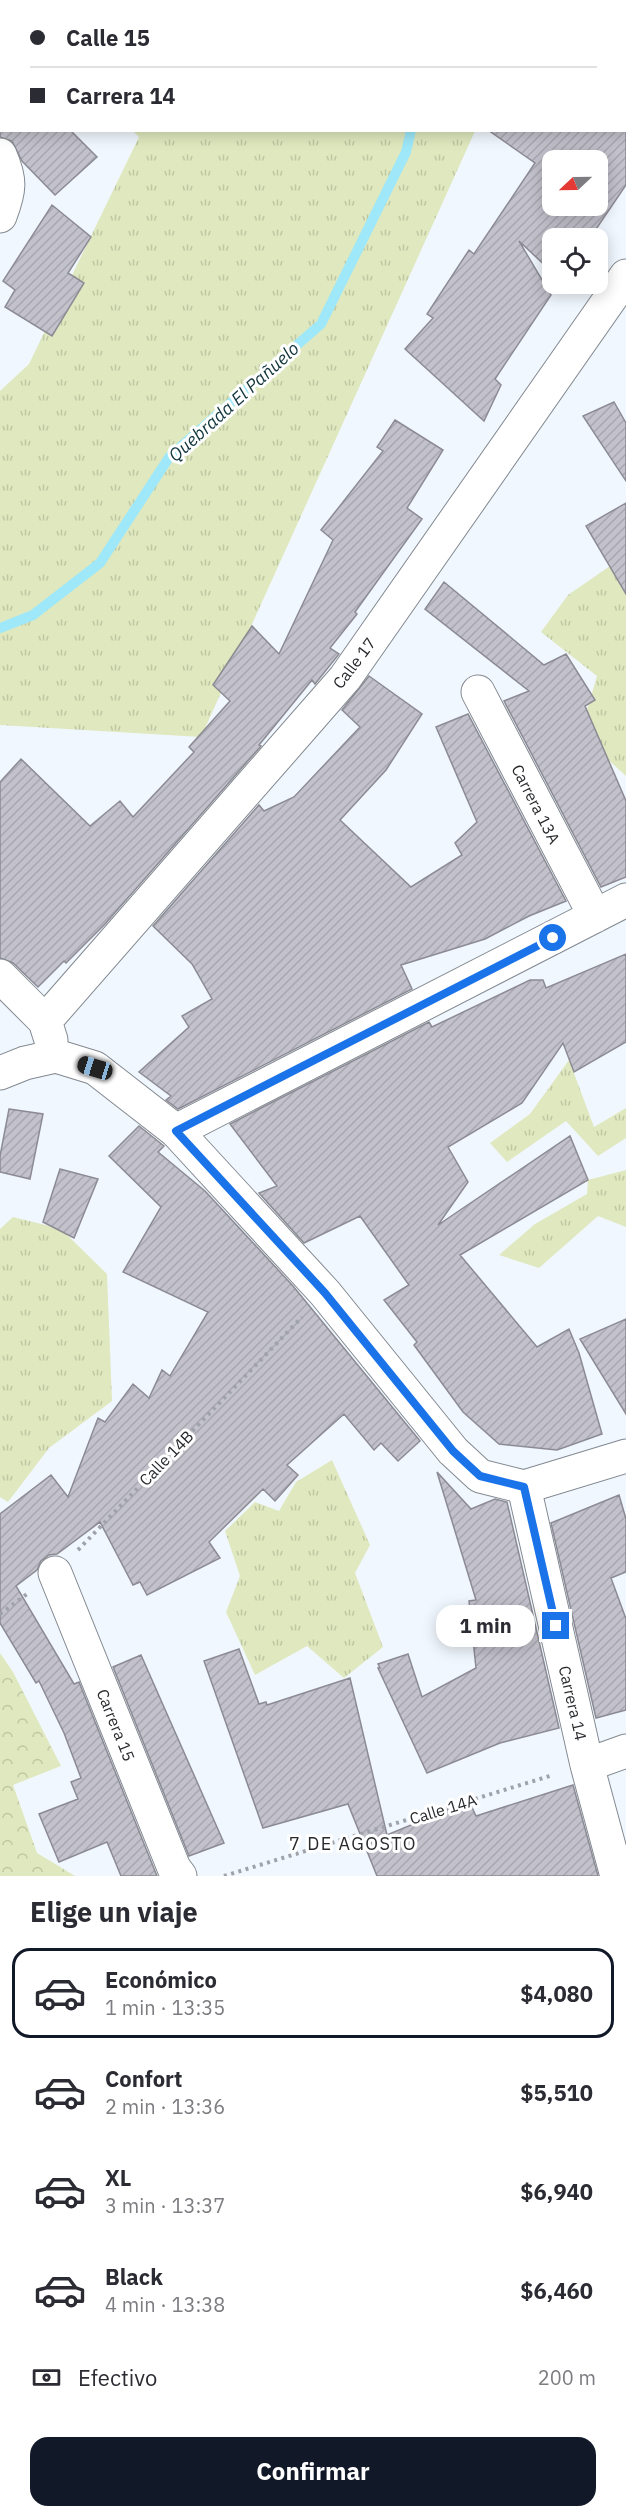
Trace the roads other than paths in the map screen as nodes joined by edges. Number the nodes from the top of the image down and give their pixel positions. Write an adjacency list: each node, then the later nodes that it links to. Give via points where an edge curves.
1 (0, 155): 2 (street, via 9,176)
2 (4, 206)
3 (626, 276): 8 (street, Calle 17, via 345,678)
4 (478, 692): 6 (street, Carrera 13A)
5 (626, 900): 6 (street)
6 (595, 916): 11 (street)
7 (0, 976): 8 (street)
8 (45, 1021): 9 (street)
9 (56, 1056): 10 (street); 11 (street, via 95,1068)
10 (0, 1073)
11 (176, 1131): 13 (street, via 325,1293 453,1451 480,1476)
12 (626, 1456): 13 (street)
13 (524, 1487): 16 (street, Carrera 14)
14 (55, 1573): 17 (street, Carrera 15)
15 (626, 1751): 16 (street)
16 (587, 1765): 18 (street, Carrera 14)
17 (180, 1876)
18 (617, 1876)

